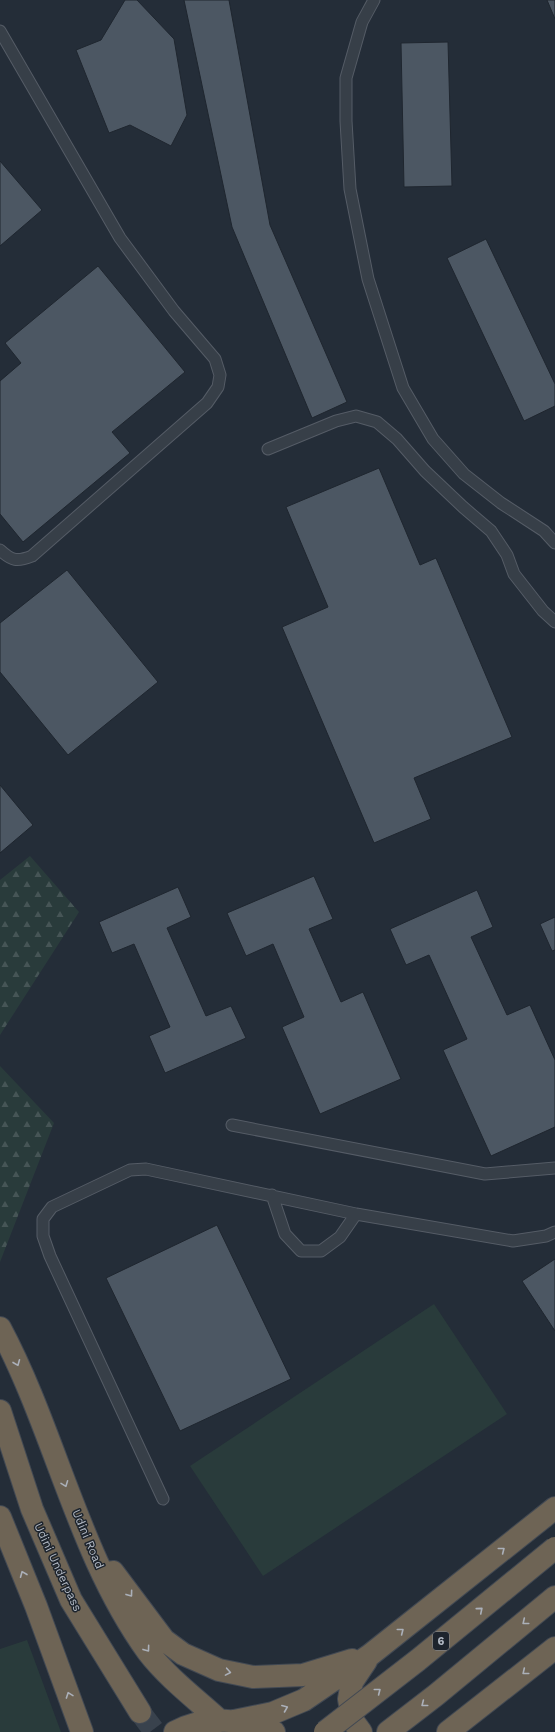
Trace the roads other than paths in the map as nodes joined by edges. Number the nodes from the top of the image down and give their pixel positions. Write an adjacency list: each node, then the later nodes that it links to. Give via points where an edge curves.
1 (374, 0): 4 (lane, via 362,22 346,78 350,189 368,279 403,388 433,439 464,474 501,503 544,531)
2 (0, 30): 5 (lane, via 120,238 174,311 215,359 220,375 218,387 206,403 32,556 21,560 10,559)
3 (268, 449): 6 (lane, via 336,421 356,416 377,422 397,438 425,471 491,531 507,555 514,574)
4 (555, 543)
5 (0, 550)
6 (555, 622)
7 (232, 1125): 8 (lane, via 485,1174)
8 (555, 1168)
9 (272, 1195): 10 (lane); 10 (lane, via 285,1234 301,1251 321,1251 340,1237); 14 (lane, via 146,1169 130,1170 52,1207 43,1219 43,1236 50,1256)
10 (356, 1214): 11 (lane, via 513,1241 546,1236)
11 (555, 1232)
12 (0, 1328): 17 (highway, Udini Road, one-way to 17, via 33,1401)
13 (0, 1411): 22 (highway, Udini Underpass, via 32,1509 71,1600)
14 (163, 1499)
15 (555, 1508): 21 (highway, one-way to 15)
16 (0, 1517): 25 (highway, one-way to 16)
17 (83, 1528): 21 (highway, one-way to 21, via 164,1640 183,1654 219,1670 253,1677 303,1675); 23 (highway, Udini Road, one-way to 23, via 119,1606 149,1653 173,1679)
18 (555, 1548): 28 (highway, 6, one-way to 18, bridge)
19 (555, 1597): 30 (highway, one-way to 30)
20 (555, 1648): 24 (highway, one-way to 24)
21 (370, 1655): 23 (highway, one-way to 21, via 273,1712 304,1700); 29 (highway, via 352,1682 349,1700 353,1722)
22 (140, 1712)
23 (227, 1721): 26 (highway, via 199,1723); 27 (highway, via 257,1725)
24 (455, 1728): 31 (highway)
25 (82, 1732)
26 (175, 1732)
27 (274, 1732)
28 (325, 1732)
29 (361, 1732)
30 (388, 1732)
31 (437, 1732)

